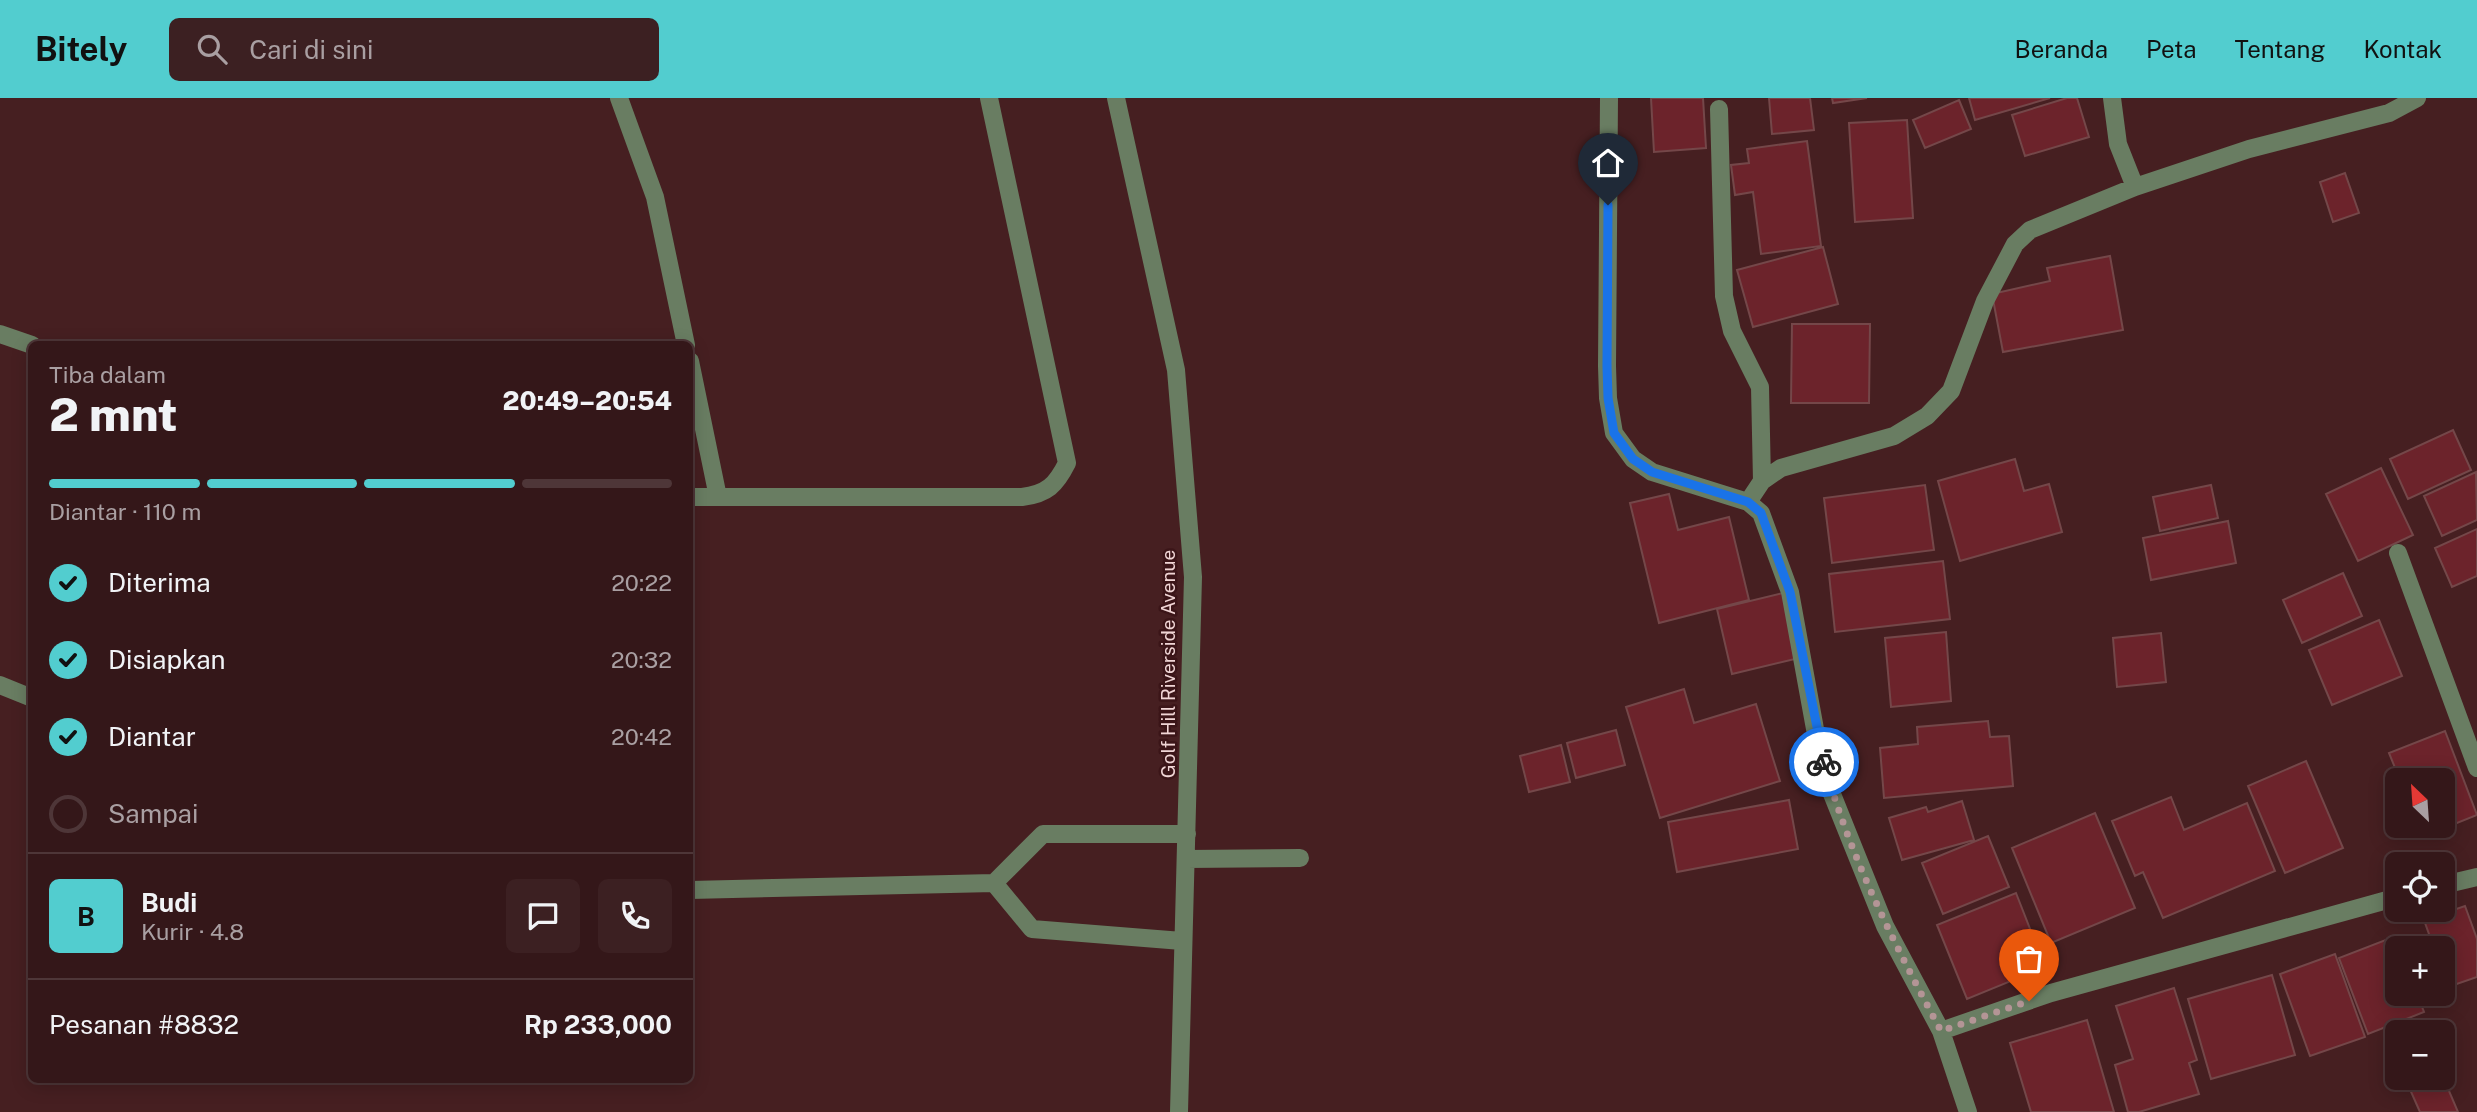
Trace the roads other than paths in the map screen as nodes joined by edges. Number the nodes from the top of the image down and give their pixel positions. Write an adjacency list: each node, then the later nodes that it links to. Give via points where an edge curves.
1 (619, 98): 10 (street, via 655,197)
2 (989, 98): 14 (street, via 1067,463 1056,484 1040,495 1023,497)
3 (1116, 98): 21 (street, Golf Hill Riverside Avenue, via 1176,370 1193,577)
4 (1609, 98): 16 (street, via 1607,366 1614,433 1633,459 1652,472)
5 (2112, 98): 8 (street, via 2118,144)
6 (2417, 98): 8 (street, via 2389,113 2249,149)
7 (1718, 109): 13 (street, via 1724,296 1732,331 1760,387)
8 (2135, 187): 13 (street, via 2030,230 2015,244 1985,301 1951,391 1927,416 1894,436 1791,464)
9 (0, 334): 11 (street)
10 (685, 341)
11 (28, 344)
12 (693, 376): 14 (street)
13 (1762, 481): 16 (street)
14 (718, 497): 15 (street)
15 (693, 498)
16 (1748, 502): 30 (street, via 1761,513 1790,592 1815,729 1832,793 1885,926)
17 (2398, 553): 20 (street)
18 (0, 685): 19 (street)
19 (28, 696)
20 (2477, 768)
21 (1187, 834): 23 (street, Golf Hill Riverside Avenue); 26 (street, via 1043,834)
22 (1300, 858): 23 (street)
23 (1186, 859): 29 (street, Golf Hill Riverside Avenue)
24 (2477, 877): 25 (street)
25 (2455, 882)
26 (995, 883): 27 (street); 29 (street, via 1032,929)
27 (693, 890)
28 (2385, 901): 30 (street, via 2051,993)
29 (1182, 941): 31 (street, Golf Hill Riverside Avenue)
30 (1941, 1031): 32 (street)
31 (1179, 1112)
32 (1968, 1112)

